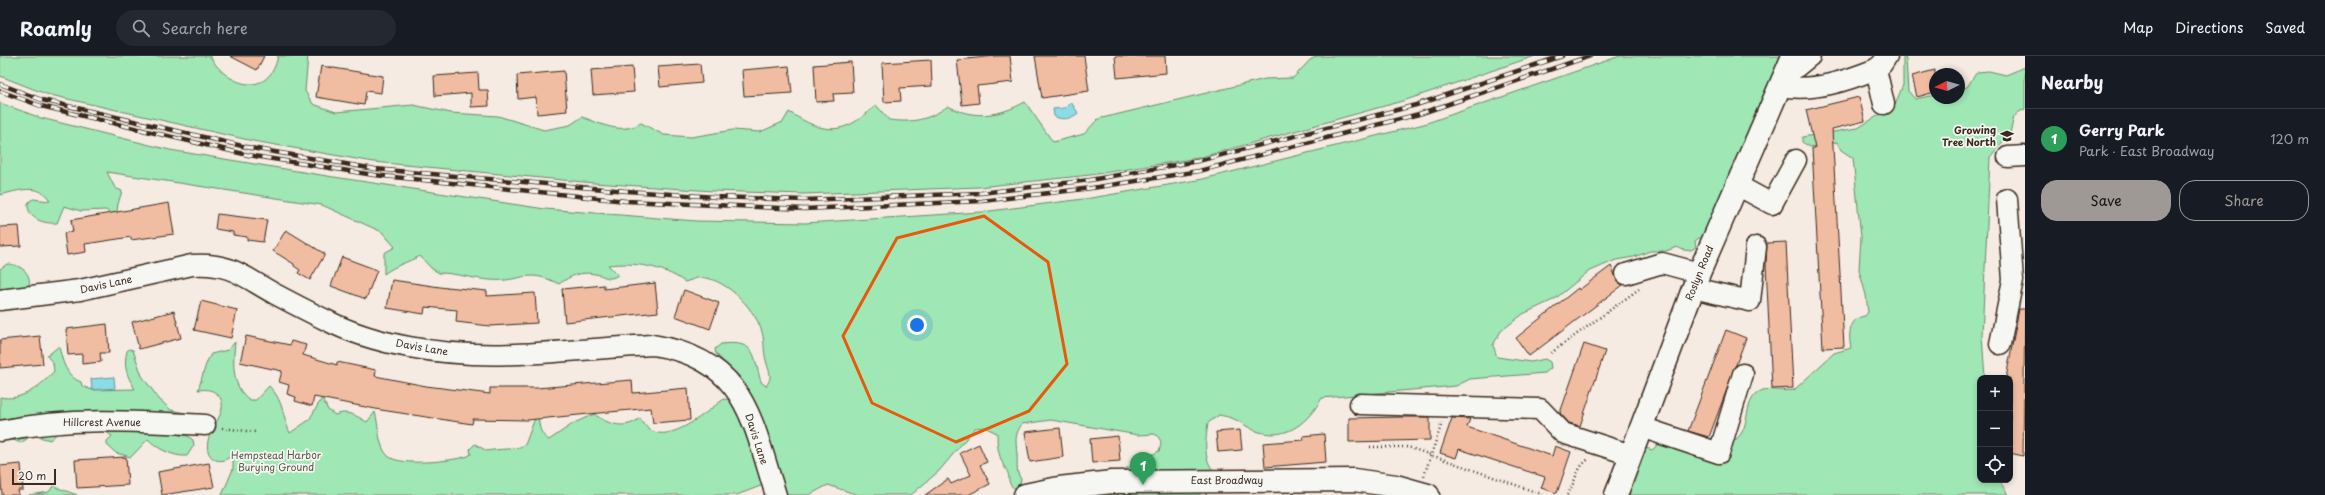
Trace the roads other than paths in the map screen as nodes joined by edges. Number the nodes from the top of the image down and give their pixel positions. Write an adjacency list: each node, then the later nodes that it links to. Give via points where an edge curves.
1 (1793, 56): 4 (main road, Roslyn Road)
2 (1810, 56): 4 (street, via 1790,73)
3 (1881, 62): 4 (street, via 1811,88); 5 (street)
4 (1781, 86): 7 (main road, Roslyn Road)
5 (1884, 104)
6 (1796, 160): 7 (street, via 1772,204)
7 (1737, 185): 11 (main road, Roslyn Road)
8 (2007, 199): 13 (street)
9 (1756, 247): 11 (street, via 1750,301)
10 (1626, 274): 11 (street, via 1662,262)
11 (1696, 280): 18 (main road, Roslyn Road)
12 (0, 300): 23 (street, Davis Lane, via 80,290 192,265 209,264 243,273 274,294 328,321 365,335 409,347 467,355 500,356 653,345 678,349 700,358 736,389 748,410)
13 (2017, 302): 14 (street)
14 (2000, 344)
15 (1743, 374): 18 (street, via 1719,453)
16 (1360, 404): 20 (street, via 1540,409 1563,433)
17 (205, 426): 19 (street, Hillcrest Avenue, via 82,420 28,425)
18 (1641, 427): 20 (main road, Roslyn Road)
19 (0, 431)
20 (1630, 455): 25 (main road, Roslyn Road)
21 (1175, 488): 22 (main road, East Broadway, via 1354,480 1370,481); 24 (main road, East Broadway, via 1112,482)
22 (1423, 494)
23 (776, 495)
24 (1025, 495)
25 (1616, 495)

